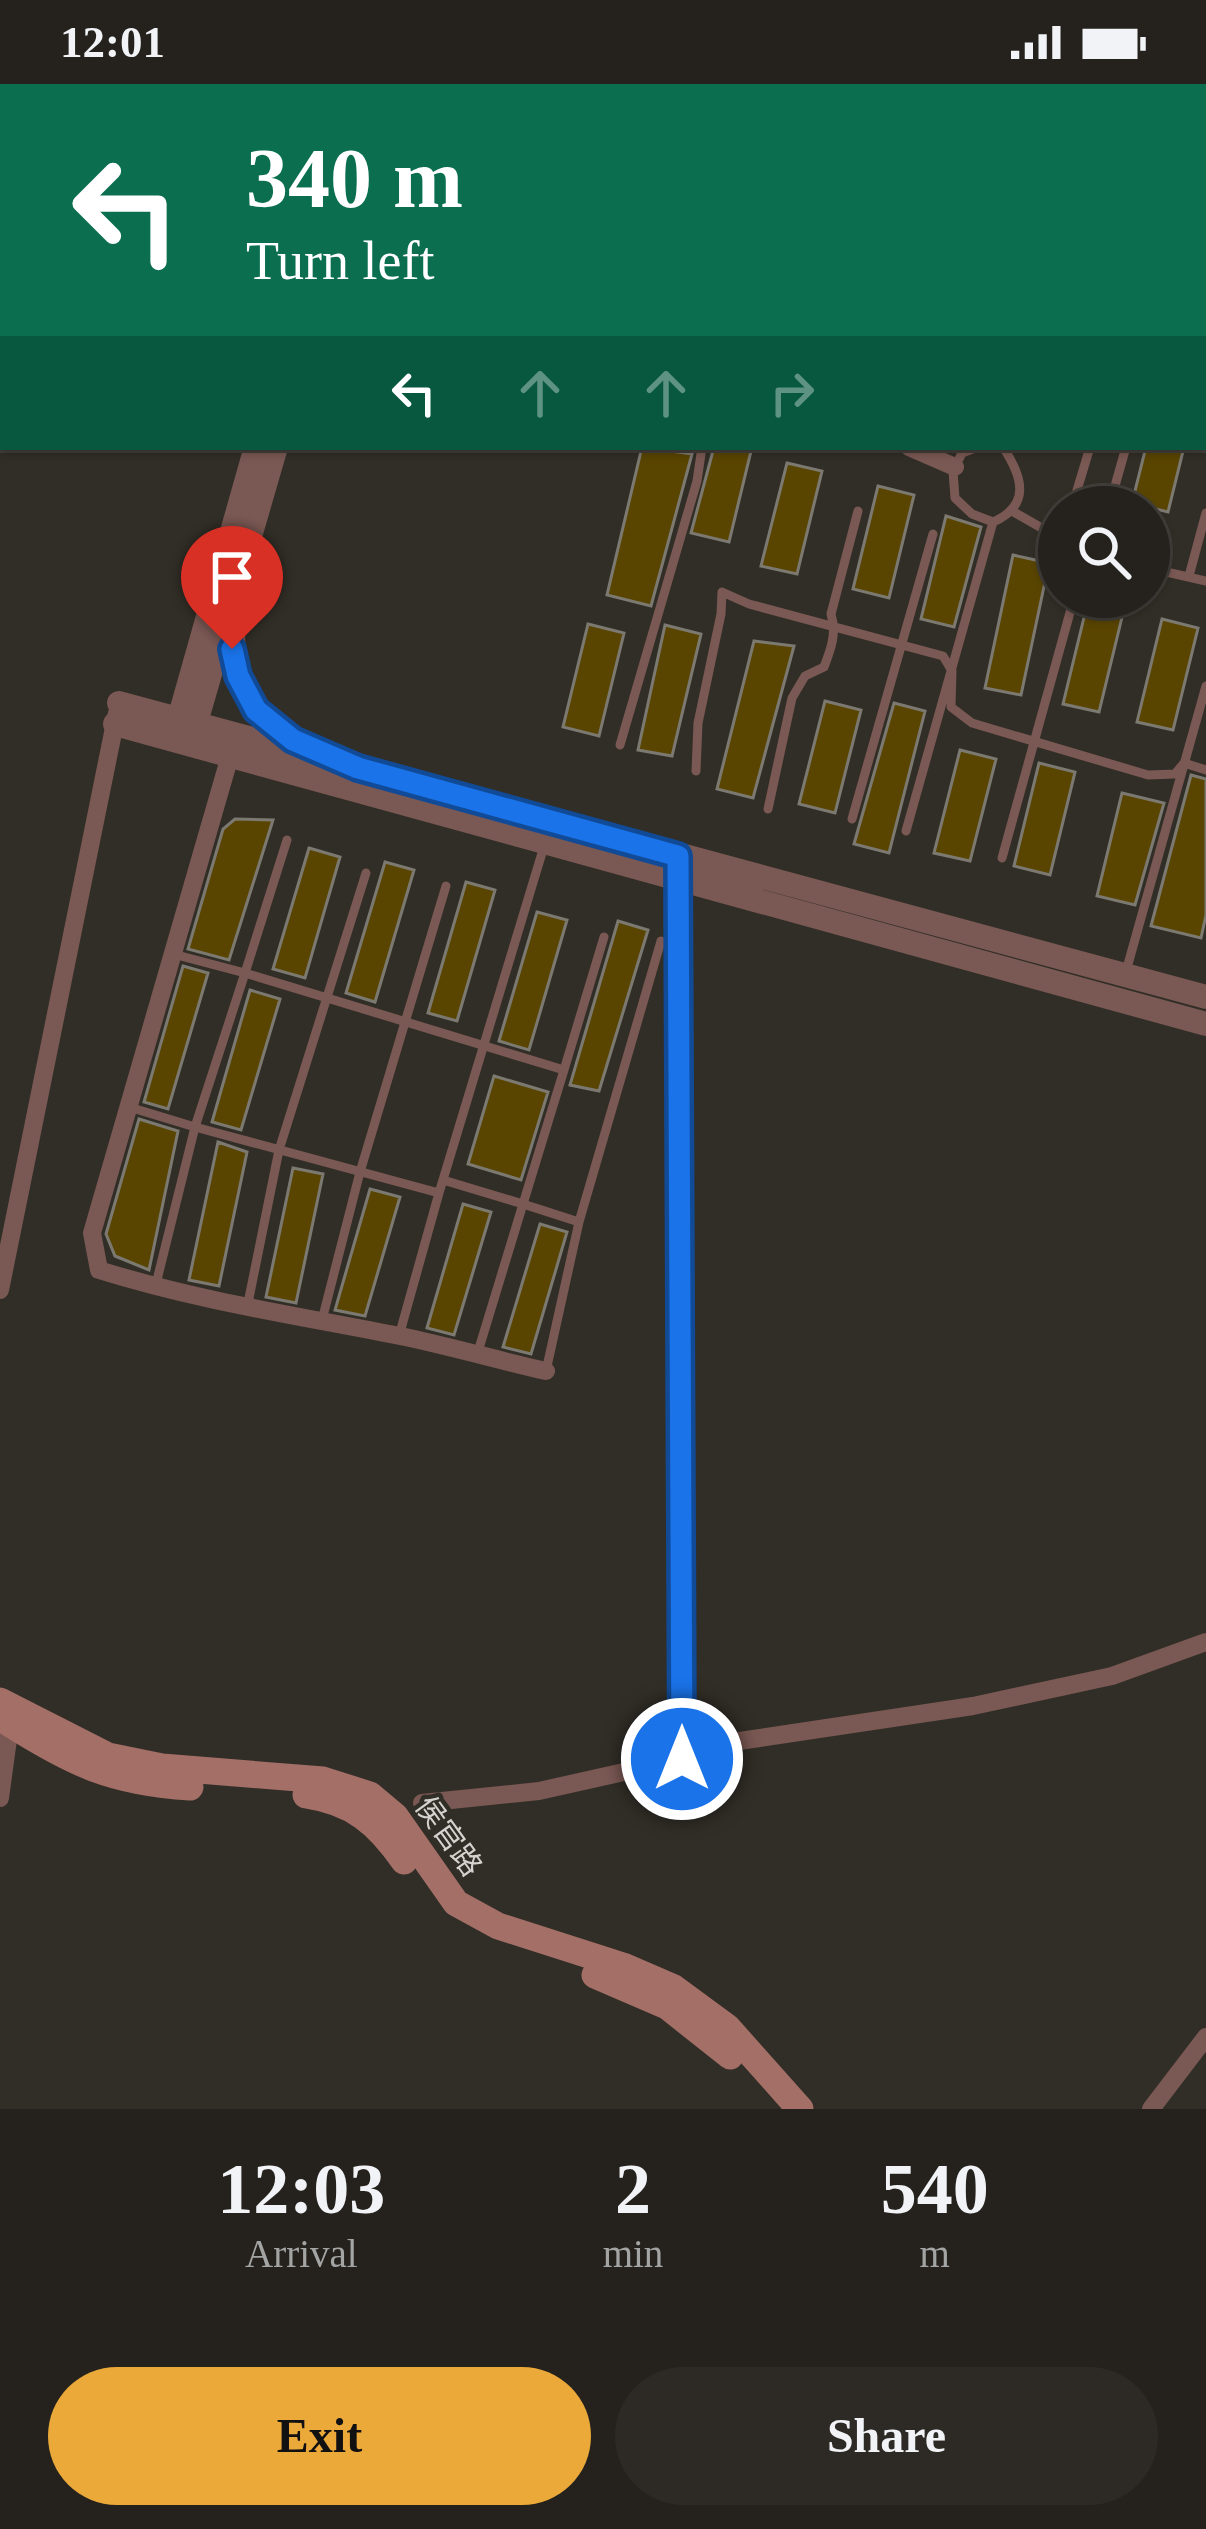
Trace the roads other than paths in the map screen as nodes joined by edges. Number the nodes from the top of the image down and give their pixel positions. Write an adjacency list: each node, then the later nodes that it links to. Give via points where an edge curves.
1 (255, 450): 28 (street)
2 (275, 450): 21 (street)
3 (702, 450): 30 (lane)
4 (916, 450): 9 (street)
5 (970, 450): 9 (lane)
6 (1005, 450): 12 (lane, via 1021,477)
7 (1089, 450): 10 (lane)
8 (1125, 450): 11 (lane)
9 (956, 466): 15 (lane, via 956,497)
10 (1078, 486)
11 (1115, 486)
12 (1012, 511): 15 (lane); 16 (lane)
13 (858, 512): 23 (lane, via 831,614)
14 (1206, 513): 19 (lane)
15 (993, 522): 25 (lane)
16 (1038, 526)
17 (933, 534): 24 (lane)
18 (1170, 572): 19 (lane)
19 (1189, 576): 20 (lane)
20 (1206, 581)
21 (235, 588): 28 (street); 33 (street, via 235,663 256,710 293,740)
22 (1068, 618): 29 (lane)
23 (836, 628): 24 (lane); 35 (lane, via 722,592); 36 (lane, via 824,667 805,676 793,698)
24 (901, 645): 25 (lane, via 943,656); 37 (lane)
25 (951, 669): 29 (lane, via 951,707 972,723); 38 (lane)
26 (1206, 686): 32 (lane)
27 (117, 713): 28 (street); 65 (street)
28 (184, 731): 31 (street); 33 (street)
29 (1034, 742): 32 (lane, via 1148,775 1175,774); 41 (lane)
30 (620, 745)
31 (230, 756): 39 (street); 47 (street)
32 (1184, 763): 34 (lane); 49 (lane)
33 (358, 768): 39 (street)
34 (1206, 770)
35 (695, 772)
36 (769, 809)
37 (852, 819)
38 (906, 831)
39 (548, 832): 42 (street); 54 (lane)
40 (287, 840): 48 (lane)
41 (1002, 858)
42 (678, 868): 49 (street); 53 (street); 73 (street)
43 (366, 873): 50 (lane)
44 (446, 886): 52 (lane)
45 (604, 937): 55 (lane)
46 (661, 941): 63 (lane)
47 (173, 954): 48 (lane); 56 (street)
48 (245, 974): 50 (lane); 57 (lane)
49 (1124, 975): 51 (street)
50 (326, 998): 52 (lane); 58 (lane)
51 (1206, 998)
52 (404, 1022): 54 (lane); 59 (lane)
53 (1206, 1024)
54 (485, 1046): 55 (lane); 60 (lane)
55 (564, 1070): 62 (lane)
56 (129, 1107): 57 (lane); 64 (street, via 92,1233 99,1270)
57 (195, 1127): 58 (lane); 64 (lane)
58 (279, 1150): 59 (lane); 66 (lane)
59 (360, 1172): 61 (lane); 67 (lane)
60 (443, 1180): 61 (lane); 62 (lane)
61 (439, 1193): 68 (lane)
62 (523, 1204): 63 (lane); 69 (lane)
63 (580, 1222): 70 (lane)
64 (154, 1288): 66 (street)
65 (0, 1290)
66 (247, 1308): 67 (street)
67 (321, 1324): 68 (street)
68 (399, 1336): 69 (street)
69 (477, 1355): 70 (street)
70 (545, 1371)
71 (1206, 1642): 73 (street, via 1112,1676 706,1746)
72 (2, 1713): 74 (street); 77 (main road, 侯官路, via 68,1760 151,1785 296,1794 348,1806 379,1827 447,1918 667,2006 724,2049); 78 (main road, 侯官路, via 108,1756 323,1780 370,1795 456,1903 498,1926 674,1988 728,2027)
73 (682, 1759): 75 (street, via 539,1791)
74 (0, 1798)
75 (422, 1803)
76 (1206, 2037): 79 (street)
77 (778, 2109)
78 (800, 2109)
79 (1150, 2109)

